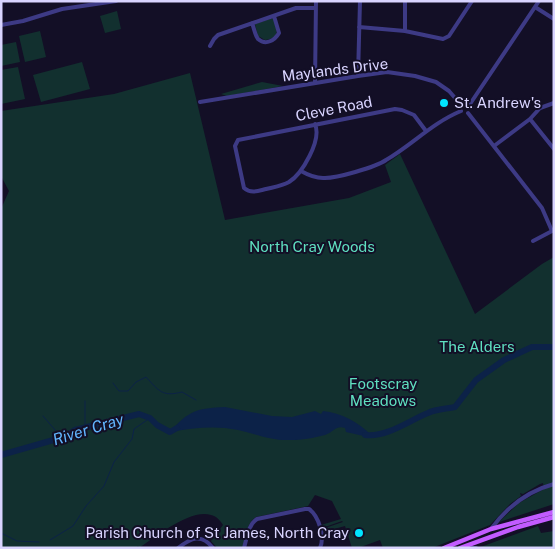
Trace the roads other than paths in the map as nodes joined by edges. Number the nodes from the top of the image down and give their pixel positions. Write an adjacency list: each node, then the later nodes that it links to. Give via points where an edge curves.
1 (116, 1): 12 (street, via 62,9)
2 (316, 1): 8 (street)
3 (360, 1): 13 (street)
4 (405, 1): 14 (street)
5 (472, 1): 14 (street, via 446,38)
6 (539, 1): 7 (street)
7 (535, 6): 10 (street); 20 (street)
8 (316, 8): 9 (street, via 296,8); 17 (street)
9 (274, 16): 11 (street); 11 (street, via 279,32 268,42 256,36)
10 (554, 19)
11 (252, 23): 15 (street, via 218,35)
12 (1, 25)
13 (359, 27): 14 (street); 16 (street)
14 (405, 31)
15 (210, 46)
16 (358, 76): 17 (street, Maylands Drive); 21 (street, Maylands Drive, via 387,72 430,80 442,85)
17 (315, 83): 18 (street, Maylands Drive)
18 (200, 102)
19 (554, 103): 23 (street, via 544,106)
20 (468, 107): 21 (street); 22 (street)
21 (461, 109): 22 (street); 25 (street)
22 (468, 113): 26 (street)
23 (530, 119): 26 (street); 27 (street)
24 (315, 124): 25 (street, Cleve Road, via 395,109 414,115); 28 (street, via 316,141); 28 (street, Cleve Road, via 238,140 235,146 246,190 252,192 284,184)
25 (426, 131): 28 (street, via 376,165 331,178)
26 (494, 146): 29 (street, via 542,208)
27 (554, 150)
28 (301, 171)
29 (553, 231): 30 (street)
30 (534, 241)
31 (554, 484): 34 (street, via 521,498)
32 (554, 512): 34 (main road)
33 (554, 517): 40 (main road)
34 (491, 529): 39 (main road)
35 (178, 548): 36 (street, via 197,538 207,541)
36 (213, 548)
37 (244, 548): 38 (street, via 257,519 309,509 316,516 323,540)
38 (320, 548)
39 (444, 548)
40 (460, 548)

